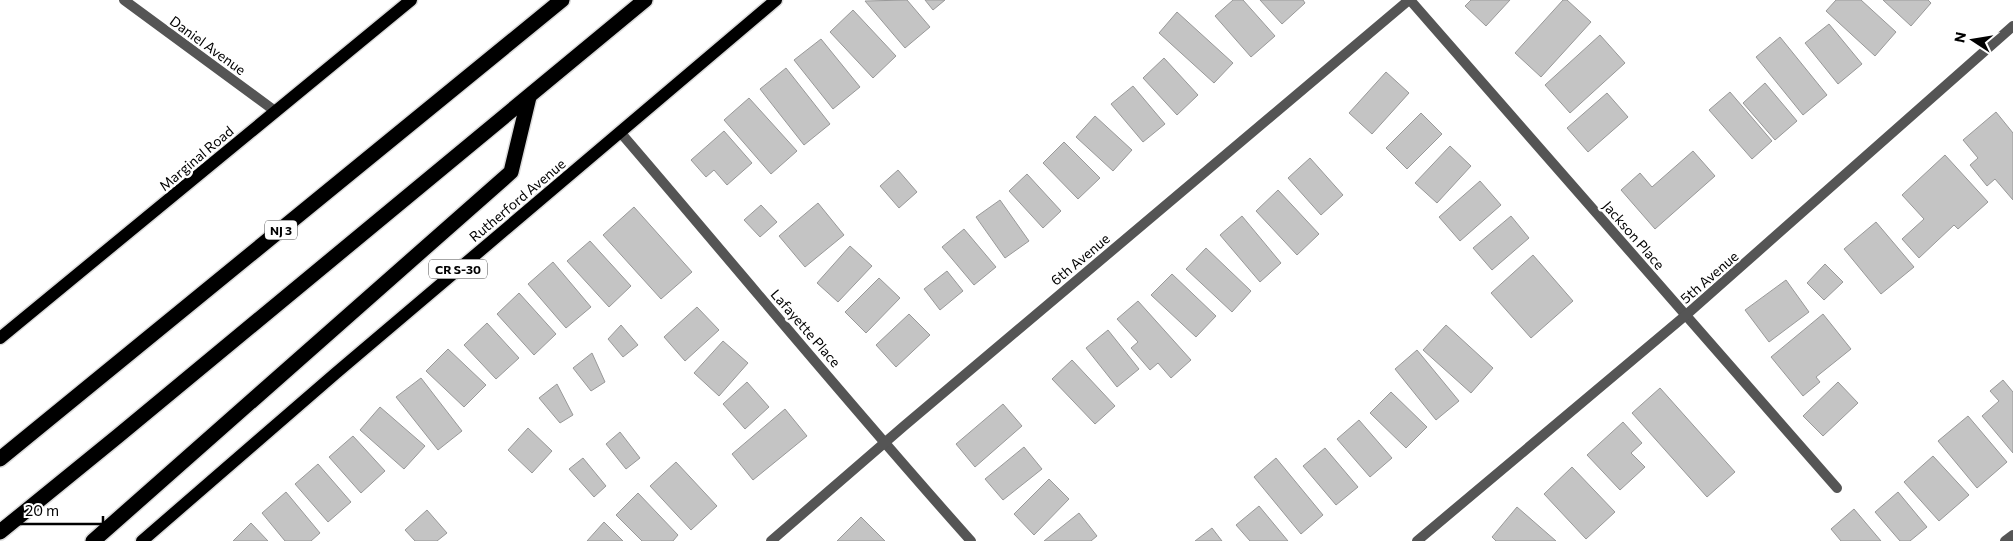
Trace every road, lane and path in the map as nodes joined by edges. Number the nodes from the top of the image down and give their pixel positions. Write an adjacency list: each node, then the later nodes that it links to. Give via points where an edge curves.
1 (124, 0): 9 (street, Daniel Avenue)
2 (411, 0): 9 (main road, Marginal Road)
3 (562, 0): 14 (highway, NJ 3)
4 (645, 0): 8 (highway)
5 (776, 0): 10 (main road, Rutherford Avenue / CR S-30)
6 (1410, 0): 11 (street, Jackson Place); 13 (street, 6th Avenue)
7 (2013, 26): 11 (street, 5th Avenue)
8 (529, 97): 16 (highway); 18 (highway, via 511,172)
9 (275, 111): 12 (main road, Marginal Road)
10 (620, 132): 13 (street, Lafayette Place); 19 (main road, Rutherford Avenue / CR S-30)
11 (1686, 315): 15 (street, Jackson Place); 22 (street, 5th Avenue)
12 (0, 338)
13 (885, 443): 20 (street, 6th Avenue); 21 (street, Lafayette Place)
14 (0, 459)
15 (1837, 488)
16 (0, 532)
17 (2013, 535): 23 (street)
18 (93, 541)
19 (142, 541)
20 (771, 541)
21 (971, 541)
22 (1417, 541)
23 (2006, 541)

